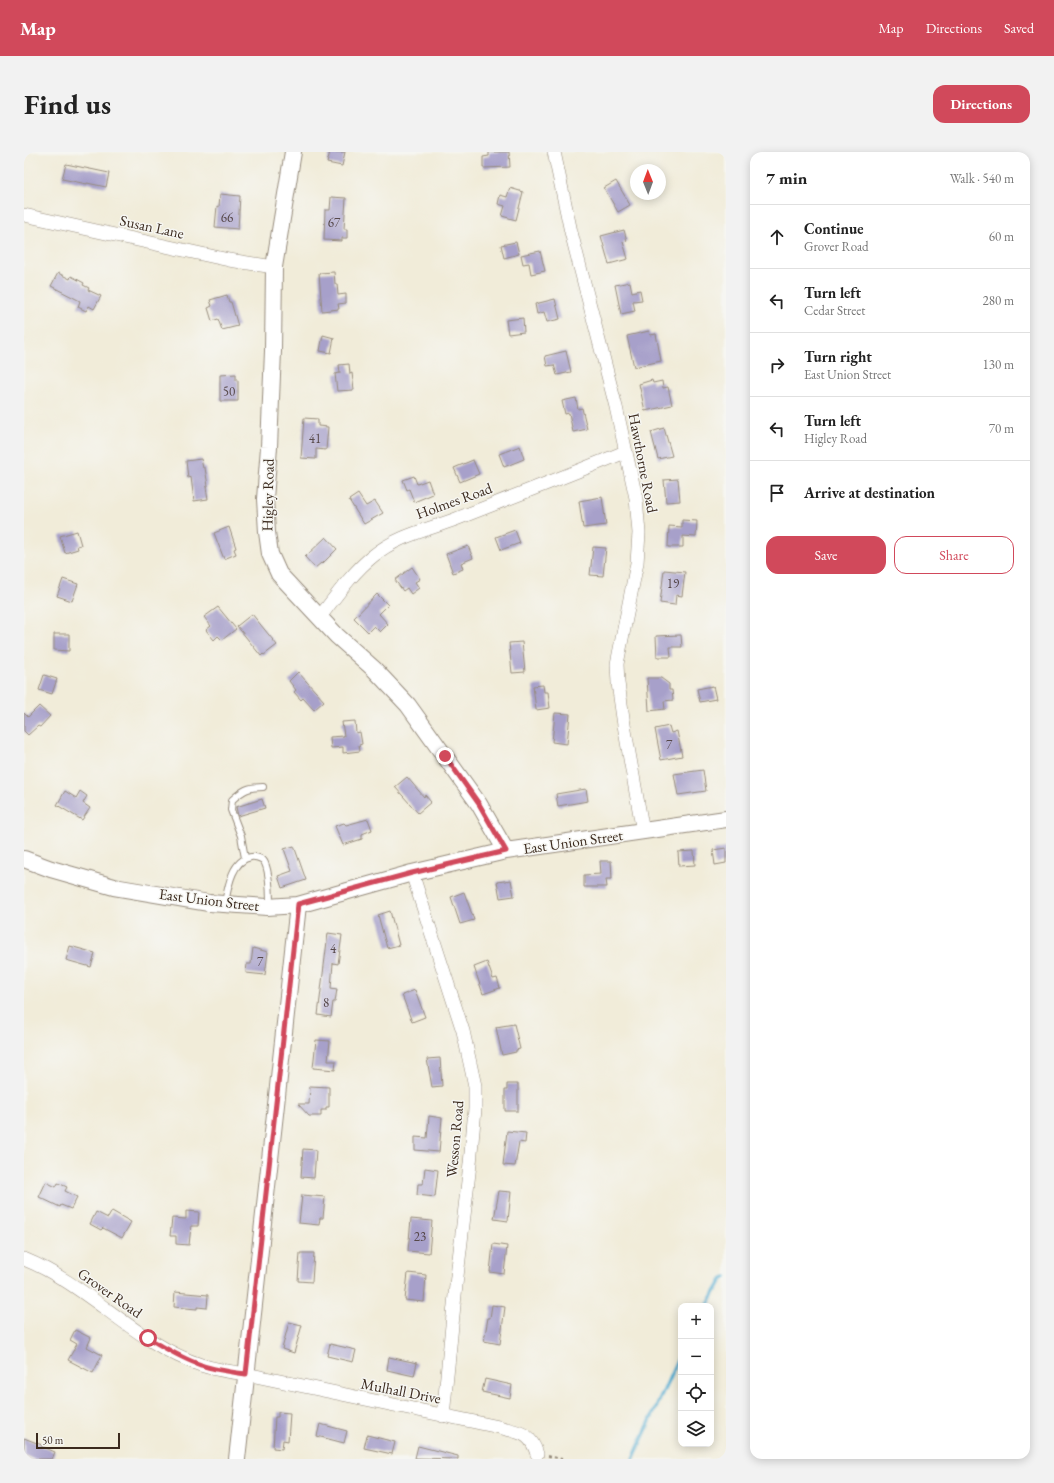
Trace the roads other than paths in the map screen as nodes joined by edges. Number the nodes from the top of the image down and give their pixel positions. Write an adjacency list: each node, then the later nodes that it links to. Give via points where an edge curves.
1 (293, 152): 4 (street, Higley Road)
2 (554, 152): 5 (street, Hawthorne Road)
3 (24, 215): 4 (street, Susan Lane, via 229,260)
4 (274, 267): 6 (street, Higley Road, via 273,359 265,499 267,532 270,554 279,574)
5 (625, 452): 6 (street, Holmes Road, via 389,544 372,556 347,582); 9 (street, Hawthorne Road, via 636,498 639,533 637,563 617,664 623,718)
6 (320, 618): 10 (street, Higley Road, via 408,705 479,804)
7 (263, 787): 11 (lane, via 247,789 232,800 231,810 241,836)
8 (726, 819): 9 (street, East Union Street)
9 (643, 832): 10 (street, East Union Street)
10 (506, 851): 13 (street, East Union Street)
11 (245, 858): 14 (lane, via 234,872); 16 (lane, via 253,856 263,860 269,881)
12 (24, 859): 14 (street, East Union Street, via 114,887)
13 (412, 873): 15 (street, East Union Street); 19 (street, Wesson Road, via 463,1031 475,1086 475,1109)
14 (224, 904): 16 (street, East Union Street)
15 (298, 904): 16 (street, East Union Street); 18 (street)
16 (270, 906)
17 (24, 1259): 18 (street, Grover Road, via 85,1293 170,1352 201,1365)
18 (246, 1374): 19 (street, Mulhall Drive); 21 (street)
19 (443, 1416): 20 (street, Mulhall Drive, via 499,1427 527,1436)
20 (537, 1454)
21 (238, 1459)

